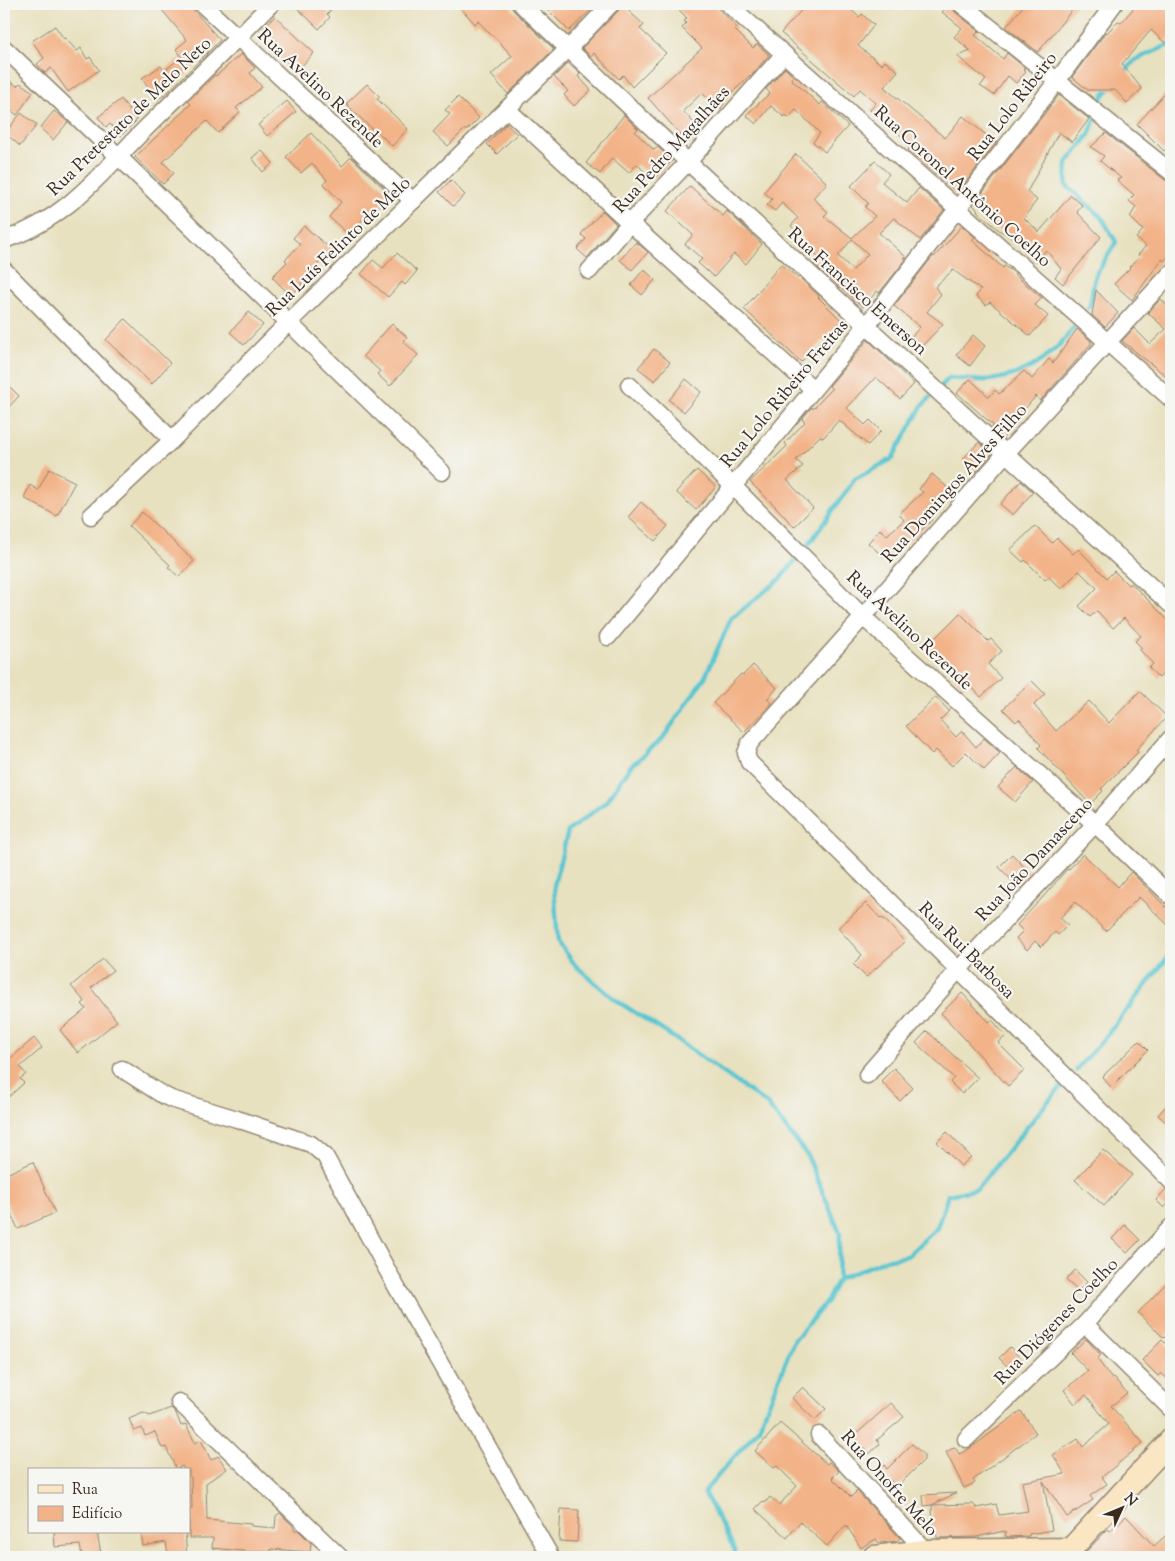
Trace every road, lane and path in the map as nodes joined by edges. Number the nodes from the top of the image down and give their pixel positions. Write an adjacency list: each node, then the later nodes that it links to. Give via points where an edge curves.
1 (202, 4): 8 (street, Rua Avelino Rezende)
2 (271, 4): 8 (street, Rua Pretestato de Melo Neto)
3 (521, 4): 10 (street, Rua Francisco Emerson)
4 (611, 4): 10 (street, Rua Luís Felinto de Melo)
5 (728, 4): 11 (street, Rua Coronel Antônio Coelho)
6 (961, 4): 12 (street)
7 (1114, 4): 12 (street, Rua Lolo Ribeiro)
8 (237, 39): 14 (street, Rua Pretestato de Melo Neto); 17 (street, Rua Avelino Rezende)
9 (4, 48): 14 (street)
10 (568, 49): 13 (street, Rua Luís Felinto de Melo); 15 (street, Rua Francisco Emerson)
11 (784, 54): 15 (street, Rua Pedro Magalhães); 18 (street, Rua Coronel Antônio Coelho)
12 (1057, 81): 16 (street); 18 (street, Rua Lolo Ribeiro)
13 (507, 109): 17 (street, Rua Luís Felinto de Melo); 19 (street)
14 (118, 156): 20 (street, Rua Pretestato de Melo Neto, via 62,211); 24 (street)
15 (688, 162): 19 (street, Rua Pedro Magalhães); 25 (street, Rua Francisco Emerson)
16 (1171, 172)
17 (413, 201): 24 (street, Rua Luís Felinto de Melo)
18 (958, 208): 25 (street, Rua Lolo Ribeiro); 26 (street, Rua Coronel Antônio Coelho)
19 (630, 223): 21 (street, Rua Pedro Magalhães); 28 (street)
20 (4, 240)
21 (589, 271)
22 (5, 274): 30 (street)
23 (1171, 274): 26 (street, Rua Domingos Alves Filho)
24 (288, 323): 30 (street, Rua Luís Felinto de Melo); 32 (street)
25 (866, 326): 28 (street, Rua Lolo Ribeiro Freitas); 31 (street, Rua Francisco Emerson)
26 (1109, 342): 29 (street, Rua Coronel Antônio Coelho); 31 (street, Rua Domingos Alves Filho)
27 (629, 385): 33 (street, Rua Avelino Rezende)
28 (813, 390): 33 (street, Rua Lolo Ribeiro Freitas)
29 (1171, 399)
30 (172, 440): 34 (street, Rua Luís Felinto de Melo)
31 (1006, 453): 35 (street, Rua Francisco Emerson); 36 (street, Rua Domingos Alves Filho)
32 (442, 472)
33 (733, 486): 36 (street, Rua Avelino Rezende); 37 (street, Rua Lolo Ribeiro Freitas)
34 (91, 516)
35 (1171, 605)
36 (863, 616): 39 (street, Rua Domingos Alves Filho); 40 (street, Rua Avelino Rezende)
37 (608, 637)
38 (1171, 738): 40 (street, Rua João Damasceno)
39 (750, 743): 42 (street, Rua Rui Barbosa, via 746,753 749,762)
40 (1094, 824): 41 (street, Rua Avelino Rezende); 42 (street, Rua João Damasceno)
41 (1171, 896)
42 (959, 969): 44 (street, Rua João Damasceno); 45 (street, Rua Rui Barbosa)
43 (122, 1069): 56 (street, via 171,1099 311,1144 325,1156)
44 (867, 1075)
45 (1171, 1181)
46 (1171, 1227): 47 (street, Rua Diógenes Coelho)
47 (1085, 1324): 49 (street); 51 (street, Rua Diógenes Coelho)
48 (179, 1402): 55 (street)
49 (1171, 1408)
50 (819, 1436): 54 (street, Rua Onofre Melo)
51 (966, 1439)
52 (1171, 1440): 53 (main road)
53 (1067, 1553): 54 (main road)
54 (928, 1554): 57 (main road)
55 (340, 1557)
56 (551, 1557)
57 (874, 1557)

